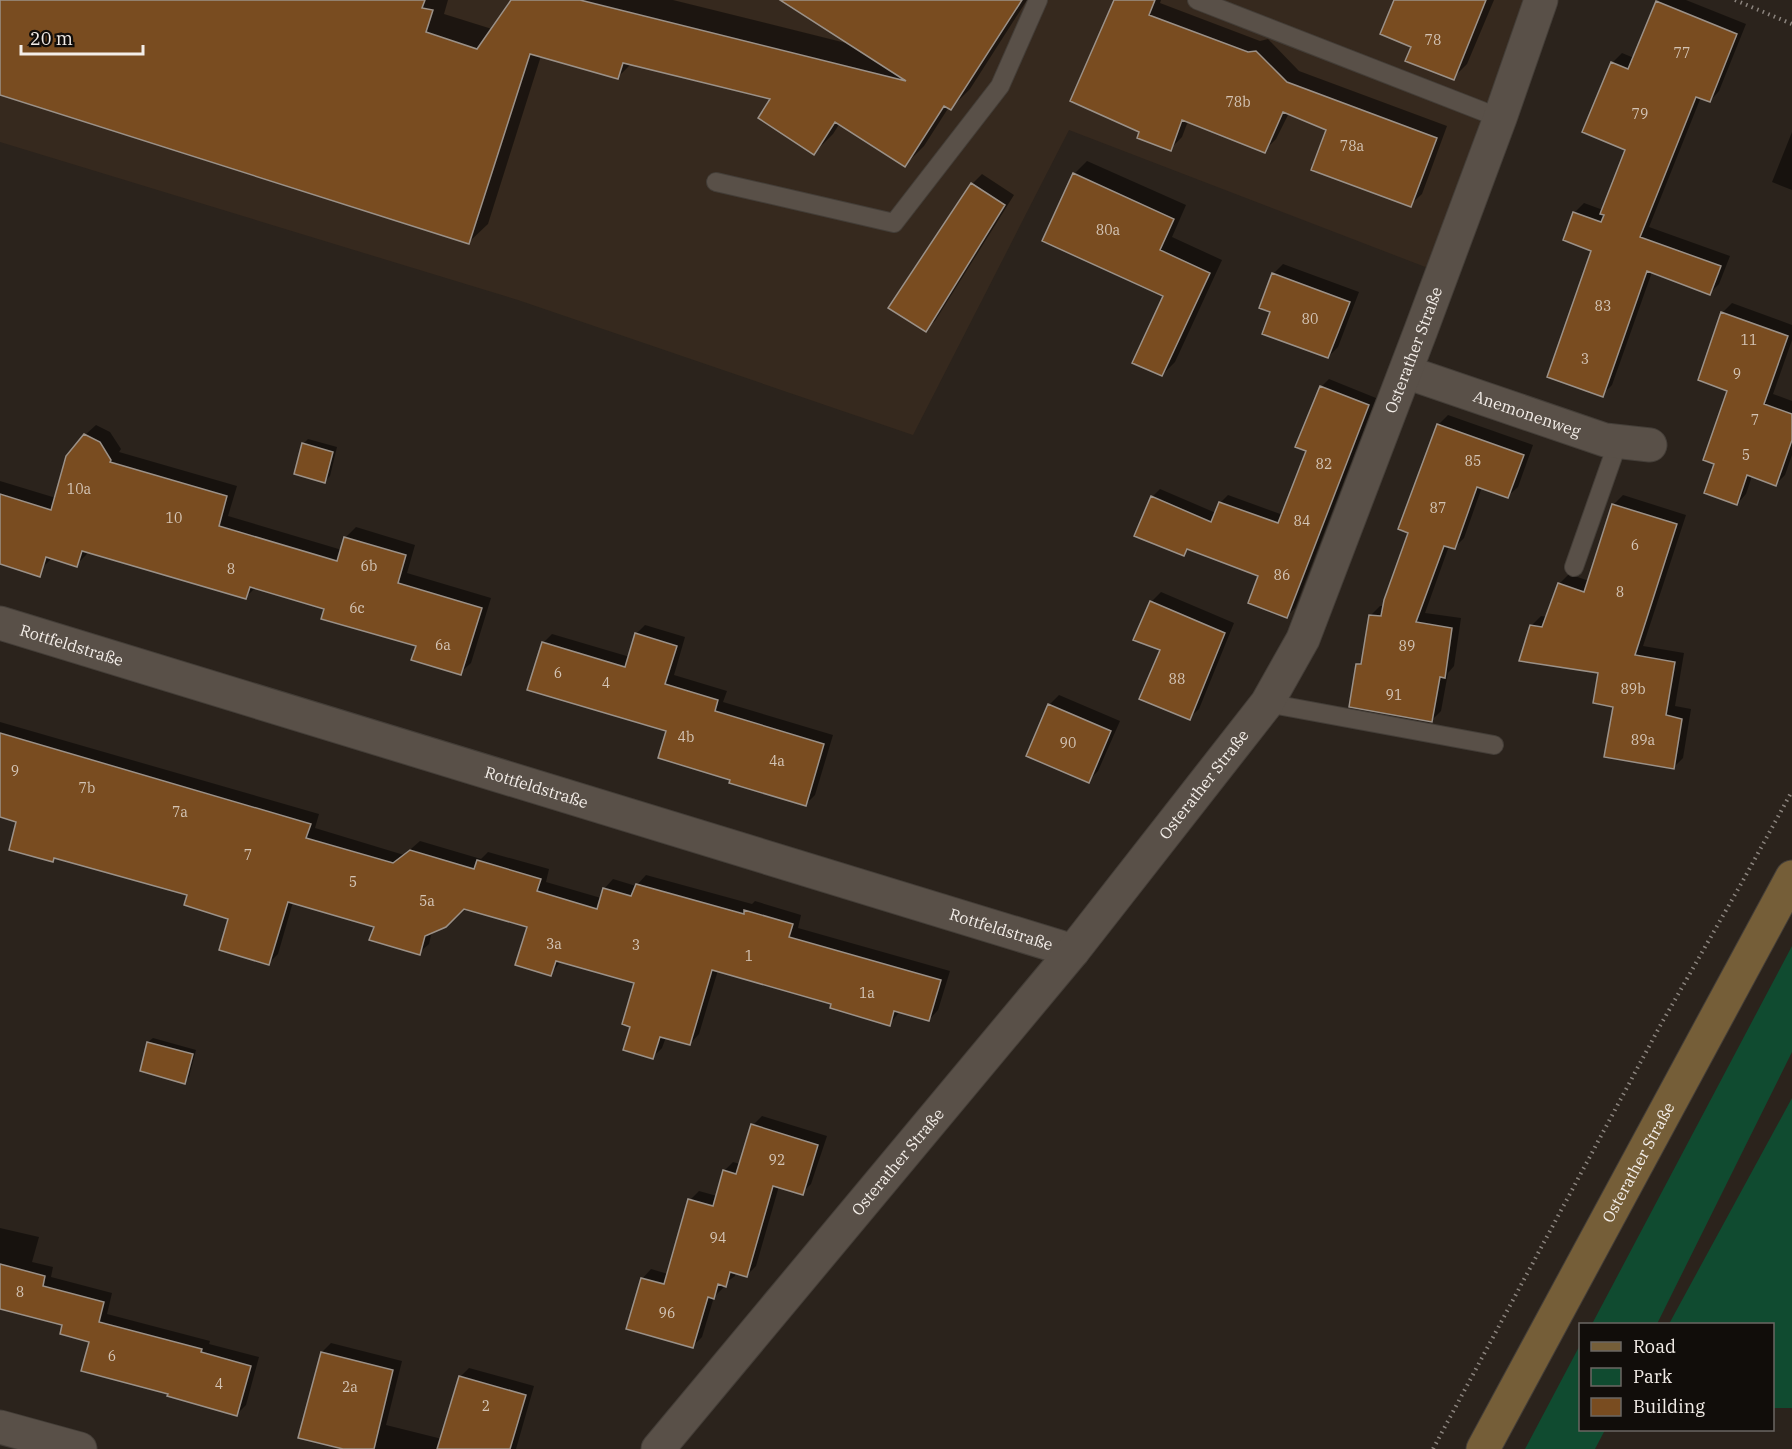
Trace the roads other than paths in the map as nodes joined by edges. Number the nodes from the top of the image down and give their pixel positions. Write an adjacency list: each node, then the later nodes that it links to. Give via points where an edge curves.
1 (1038, 0): 5 (lane, via 1000,86 894,223)
2 (1197, 0): 4 (lane)
3 (1542, 0): 4 (street, Osterather Straße)
4 (1500, 118): 6 (street, Osterather Straße)
5 (716, 182)
6 (1406, 372): 7 (street, Anemonenweg, via 1605,441); 10 (street, Osterather Straße, via 1303,639)
7 (1634, 443): 8 (lane)
8 (1574, 567)
9 (0, 623): 13 (street, Rottfeldstraße)
10 (1267, 703): 11 (lane); 13 (street, Osterather Straße)
11 (1494, 745)
12 (1792, 877): 17 (main road, Osterather Straße)
13 (1073, 951): 16 (street, Osterather Straße)
14 (0, 1427): 15 (street)
15 (80, 1449)
16 (658, 1449)
17 (1483, 1449)

